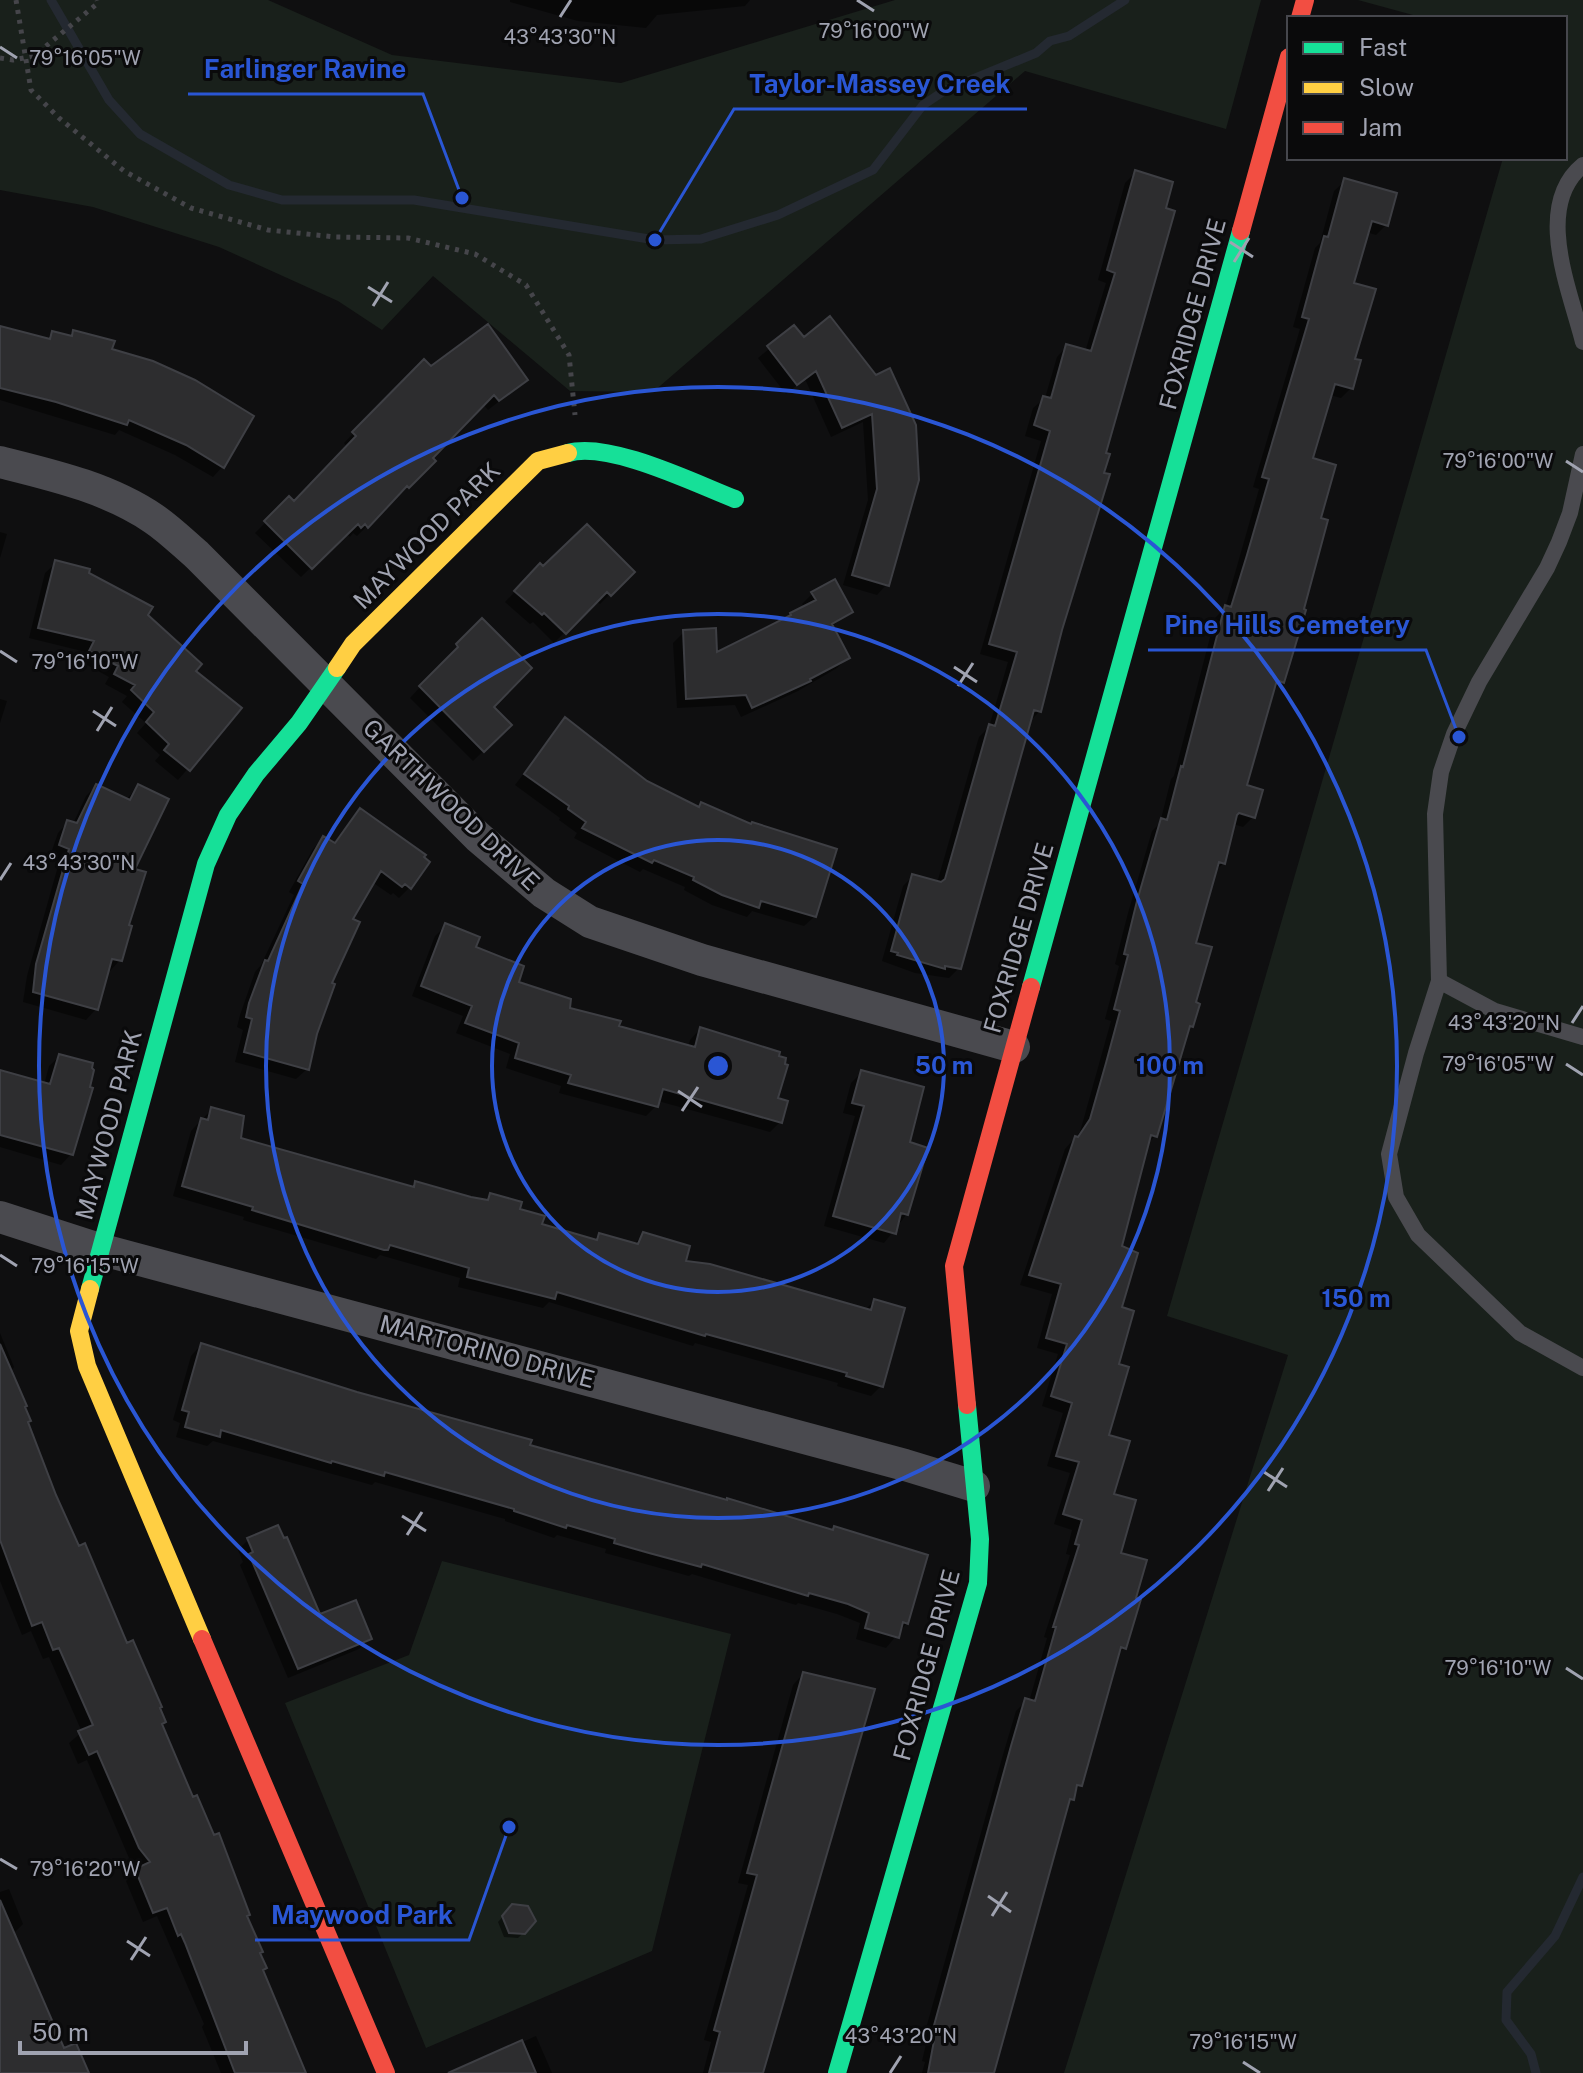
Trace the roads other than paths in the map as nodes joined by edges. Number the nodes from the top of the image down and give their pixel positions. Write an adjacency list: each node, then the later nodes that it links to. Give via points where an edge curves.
1 (1287, 64): 10 (street, FOXRIDGE DRIVE)
2 (1583, 165): 3 (lane, via 1568,180 1557,216)
3 (1583, 342)
4 (1583, 454): 8 (lane, via 1559,542 1479,682 1441,772 1435,814)
5 (0, 462): 7 (street, GARTHWOOD DRIVE, via 96,490 153,518)
6 (735, 499): 7 (street, MAYWOOD PARK, via 622,456 578,450 538,461 353,644)
7 (326, 685): 10 (street, GARTHWOOD DRIVE, via 478,837 544,893 590,922 702,960); 12 (street, MAYWOOD PARK, via 228,815 206,864)
8 (1439, 981): 9 (lane, via 1495,1011); 13 (lane, via 1389,1154 1396,1197 1418,1235 1520,1333)
9 (1583, 1037)
10 (1014, 1047): 14 (street, FOXRIDGE DRIVE, via 954,1266)
11 (0, 1217): 12 (street, MARTORINO DRIVE)
12 (99, 1249): 14 (street, MARTORINO DRIVE); 15 (street, MAYWOOD PARK, via 79,1331 87,1366)
13 (1583, 1368)
14 (974, 1486): 16 (street, FOXRIDGE DRIVE, via 978,1583)
15 (386, 2073)
16 (837, 2073)

